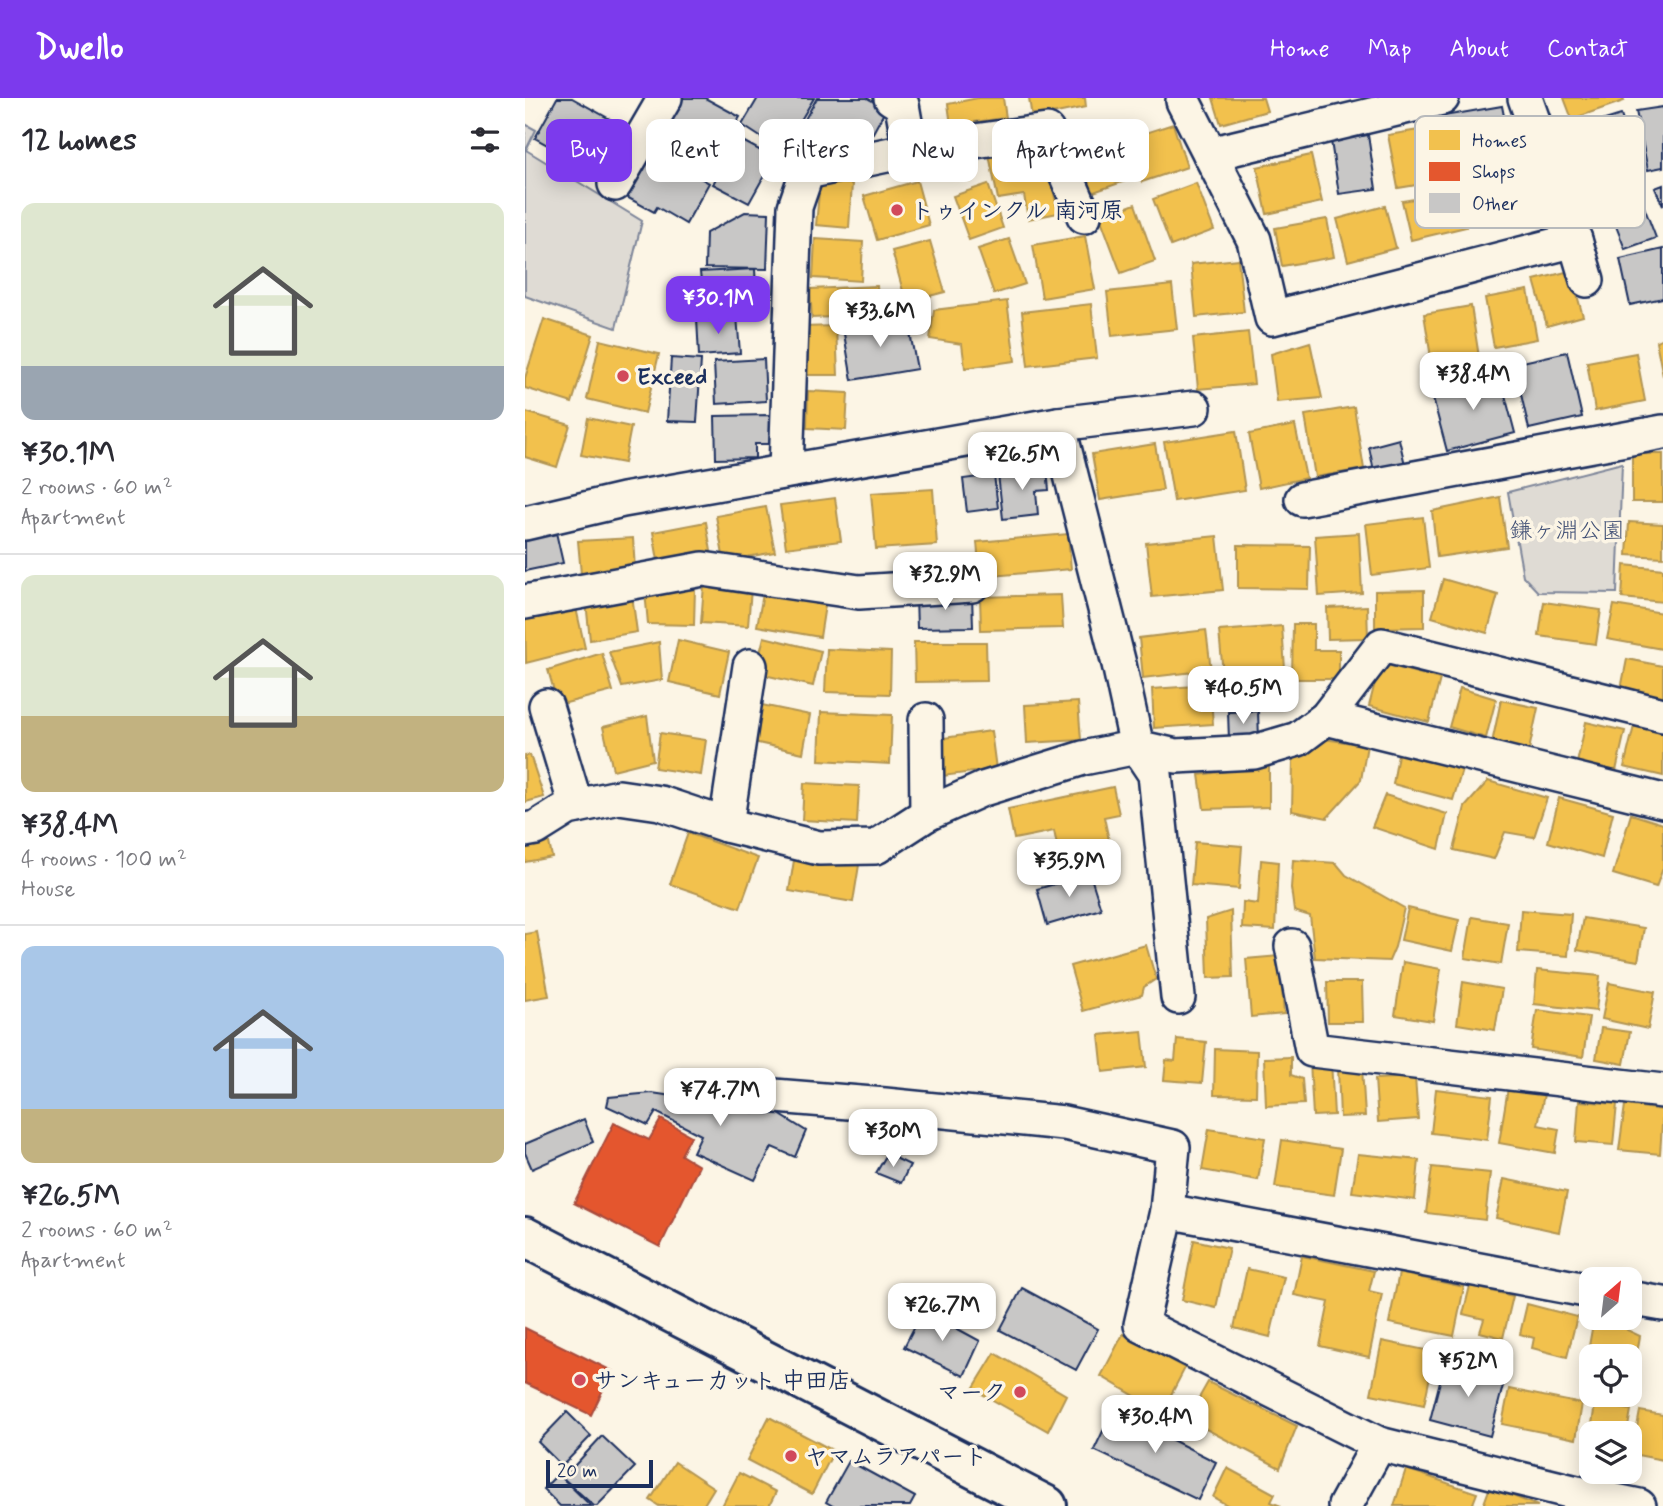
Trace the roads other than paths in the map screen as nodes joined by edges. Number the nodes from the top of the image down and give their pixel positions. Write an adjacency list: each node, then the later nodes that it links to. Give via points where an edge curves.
1 (665, 98): 12 (street)
2 (891, 98): 8 (street, via 902,105)
3 (1442, 98): 6 (street)
4 (1525, 98): 7 (street)
5 (1183, 101): 10 (street)
6 (1360, 108): 10 (street)
7 (1531, 116)
8 (904, 119)
9 (978, 141): 13 (street, via 1047,131)
10 (1210, 153): 15 (street, via 1254,240 1272,318)
11 (888, 155): 20 (street, via 807,172 795,207)
12 (615, 184)
13 (1084, 216)
14 (1571, 228): 15 (street)
15 (1575, 240): 16 (street)
16 (1587, 280)
17 (1194, 408): 18 (street)
18 (1058, 424): 20 (street); 30 (street)
19 (1663, 432): 21 (street)
20 (786, 471): 22 (street)
21 (1302, 499)
22 (525, 523)
23 (972, 585): 24 (street, via 859,592 703,569)
24 (525, 602)
25 (751, 666): 34 (street)
26 (545, 706): 32 (street)
27 (1663, 715): 28 (street, via 1382,645)
28 (1326, 718): 30 (street, via 1299,739 1254,752 1176,756); 31 (street)
29 (926, 720): 33 (street)
30 (1137, 747): 33 (street, via 1083,758 983,789); 37 (street, via 1155,774)
31 (1663, 801)
32 (576, 806): 34 (street, via 619,797 660,803); 35 (street)
33 (926, 814): 34 (street, via 876,847 820,848)
34 (726, 825)
35 (525, 830)
36 (1292, 946): 39 (street, via 1312,1050)
37 (1178, 997)
38 (703, 1090): 40 (street, via 1064,1124 1173,1147)
39 (1663, 1091)
40 (1167, 1211): 42 (street); 45 (street, via 1141,1325)
41 (525, 1237): 46 (street)
42 (1579, 1289)
43 (1642, 1300): 44 (street)
44 (1663, 1304)
45 (1379, 1444): 47 (street); 48 (street)
46 (1047, 1506)
47 (1345, 1506)
48 (1639, 1506)

